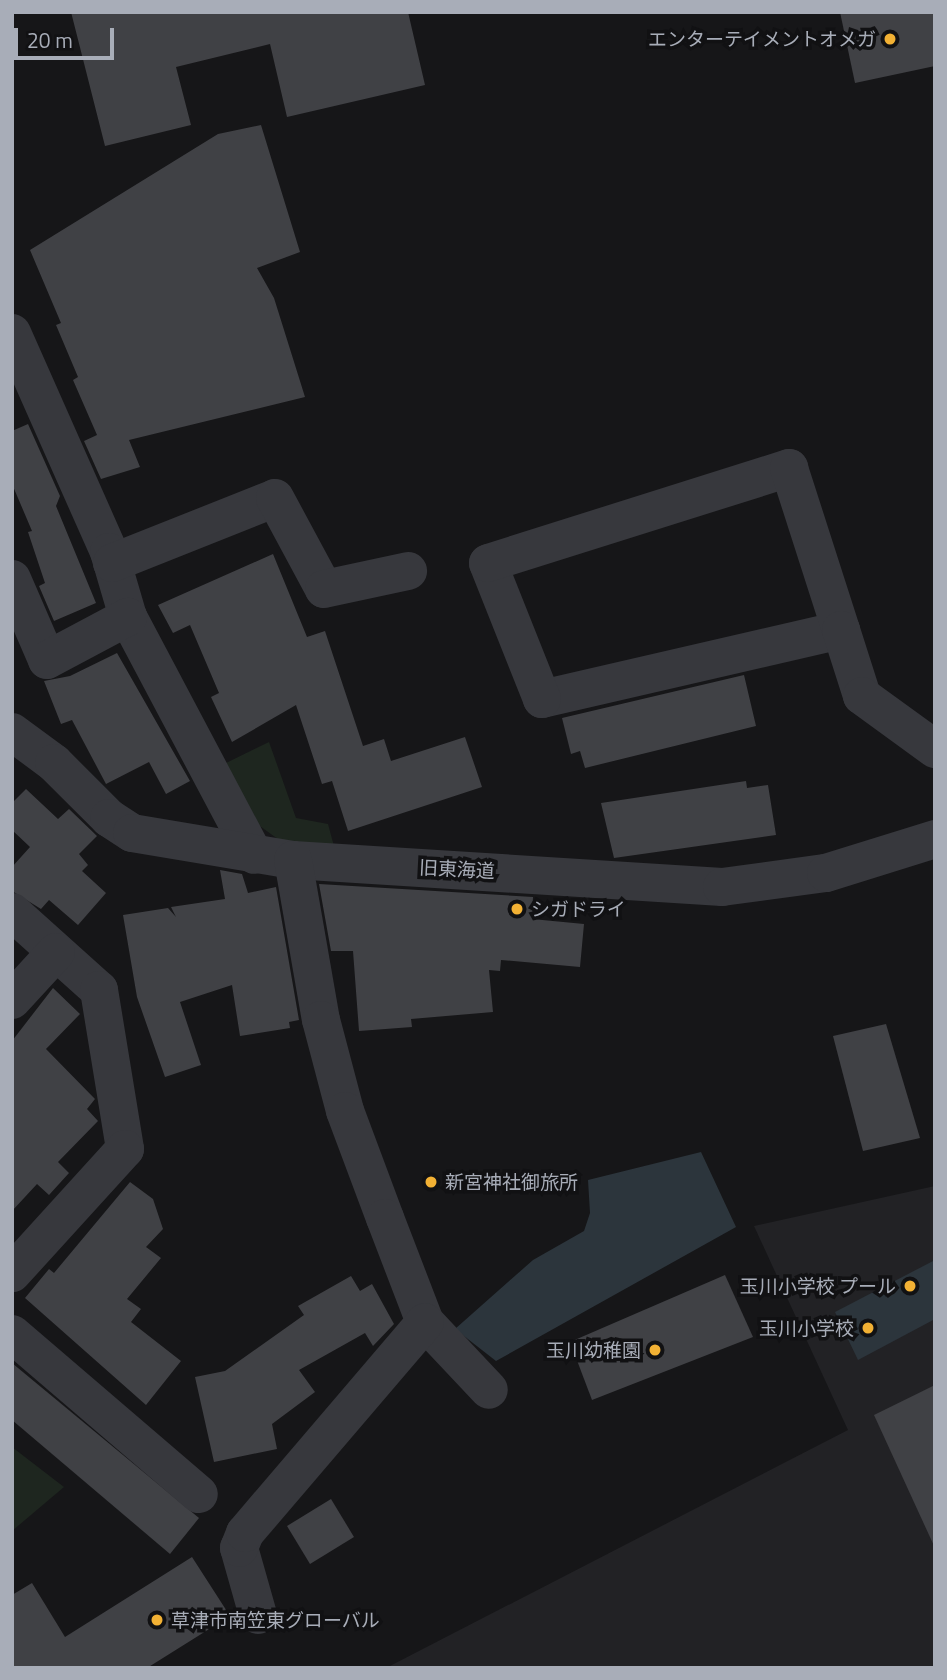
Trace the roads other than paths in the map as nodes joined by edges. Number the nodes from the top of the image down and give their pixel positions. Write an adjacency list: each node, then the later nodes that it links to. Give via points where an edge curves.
1 (12, 333): 2 (street)
2 (112, 563): 3 (street, via 275,498 324,589); 5 (street)
3 (408, 570)
4 (12, 579): 5 (street, via 47,660)
5 (128, 617): 10 (street)
6 (841, 630): 6 (street, via 789,468 488,563 542,699); 8 (street, via 862,696)
7 (12, 732): 10 (street, 旧東海道, via 54,763 108,818 132,832)
8 (935, 749)
9 (935, 839): 11 (street, 旧東海道, via 826,873 722,887)
10 (254, 855): 11 (street, 旧東海道)
11 (293, 860): 16 (street, via 321,1020 345,1111)
12 (12, 912): 13 (street)
13 (56, 952): 14 (street); 15 (street, via 99,990 125,1149)
14 (12, 1000)
15 (12, 1273)
16 (425, 1322): 18 (street); 20 (street, via 245,1532 239,1548)
17 (12, 1334): 19 (street)
18 (489, 1390)
19 (199, 1494)
20 (258, 1615)

